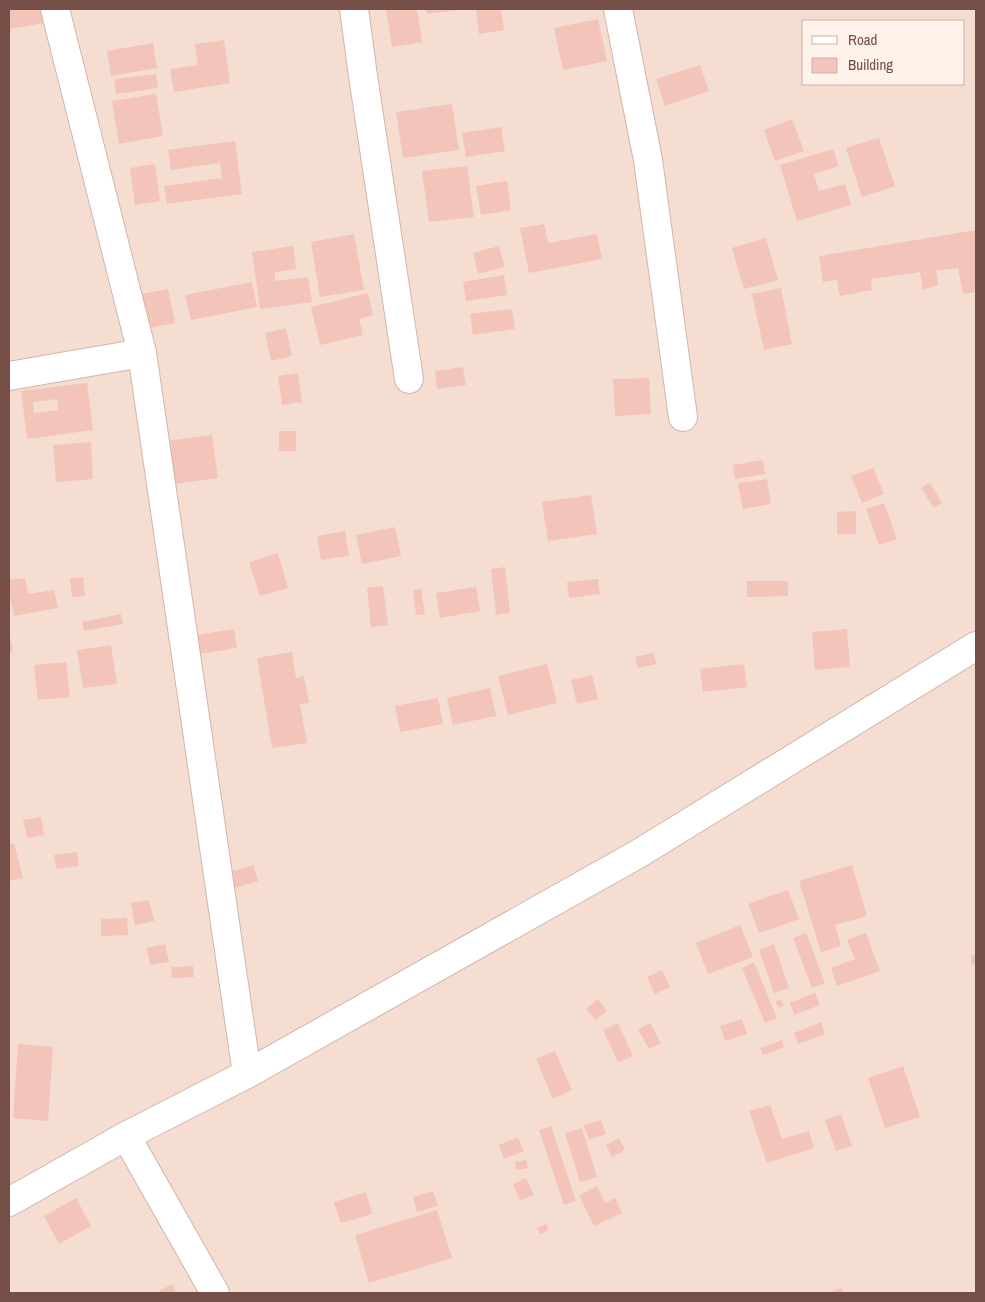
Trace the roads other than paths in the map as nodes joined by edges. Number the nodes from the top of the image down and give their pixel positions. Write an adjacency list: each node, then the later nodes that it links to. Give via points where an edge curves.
1 (55, 9): 4 (street)
2 (354, 9): 6 (street)
3 (618, 9): 7 (street, via 648,160)
4 (142, 353): 5 (street); 9 (street)
5 (9, 376)
6 (409, 379)
7 (683, 417)
8 (976, 646): 9 (street, via 638,854)
9 (247, 1074): 10 (street)
10 (126, 1136): 11 (street); 12 (street)
11 (9, 1202)
12 (215, 1293)

